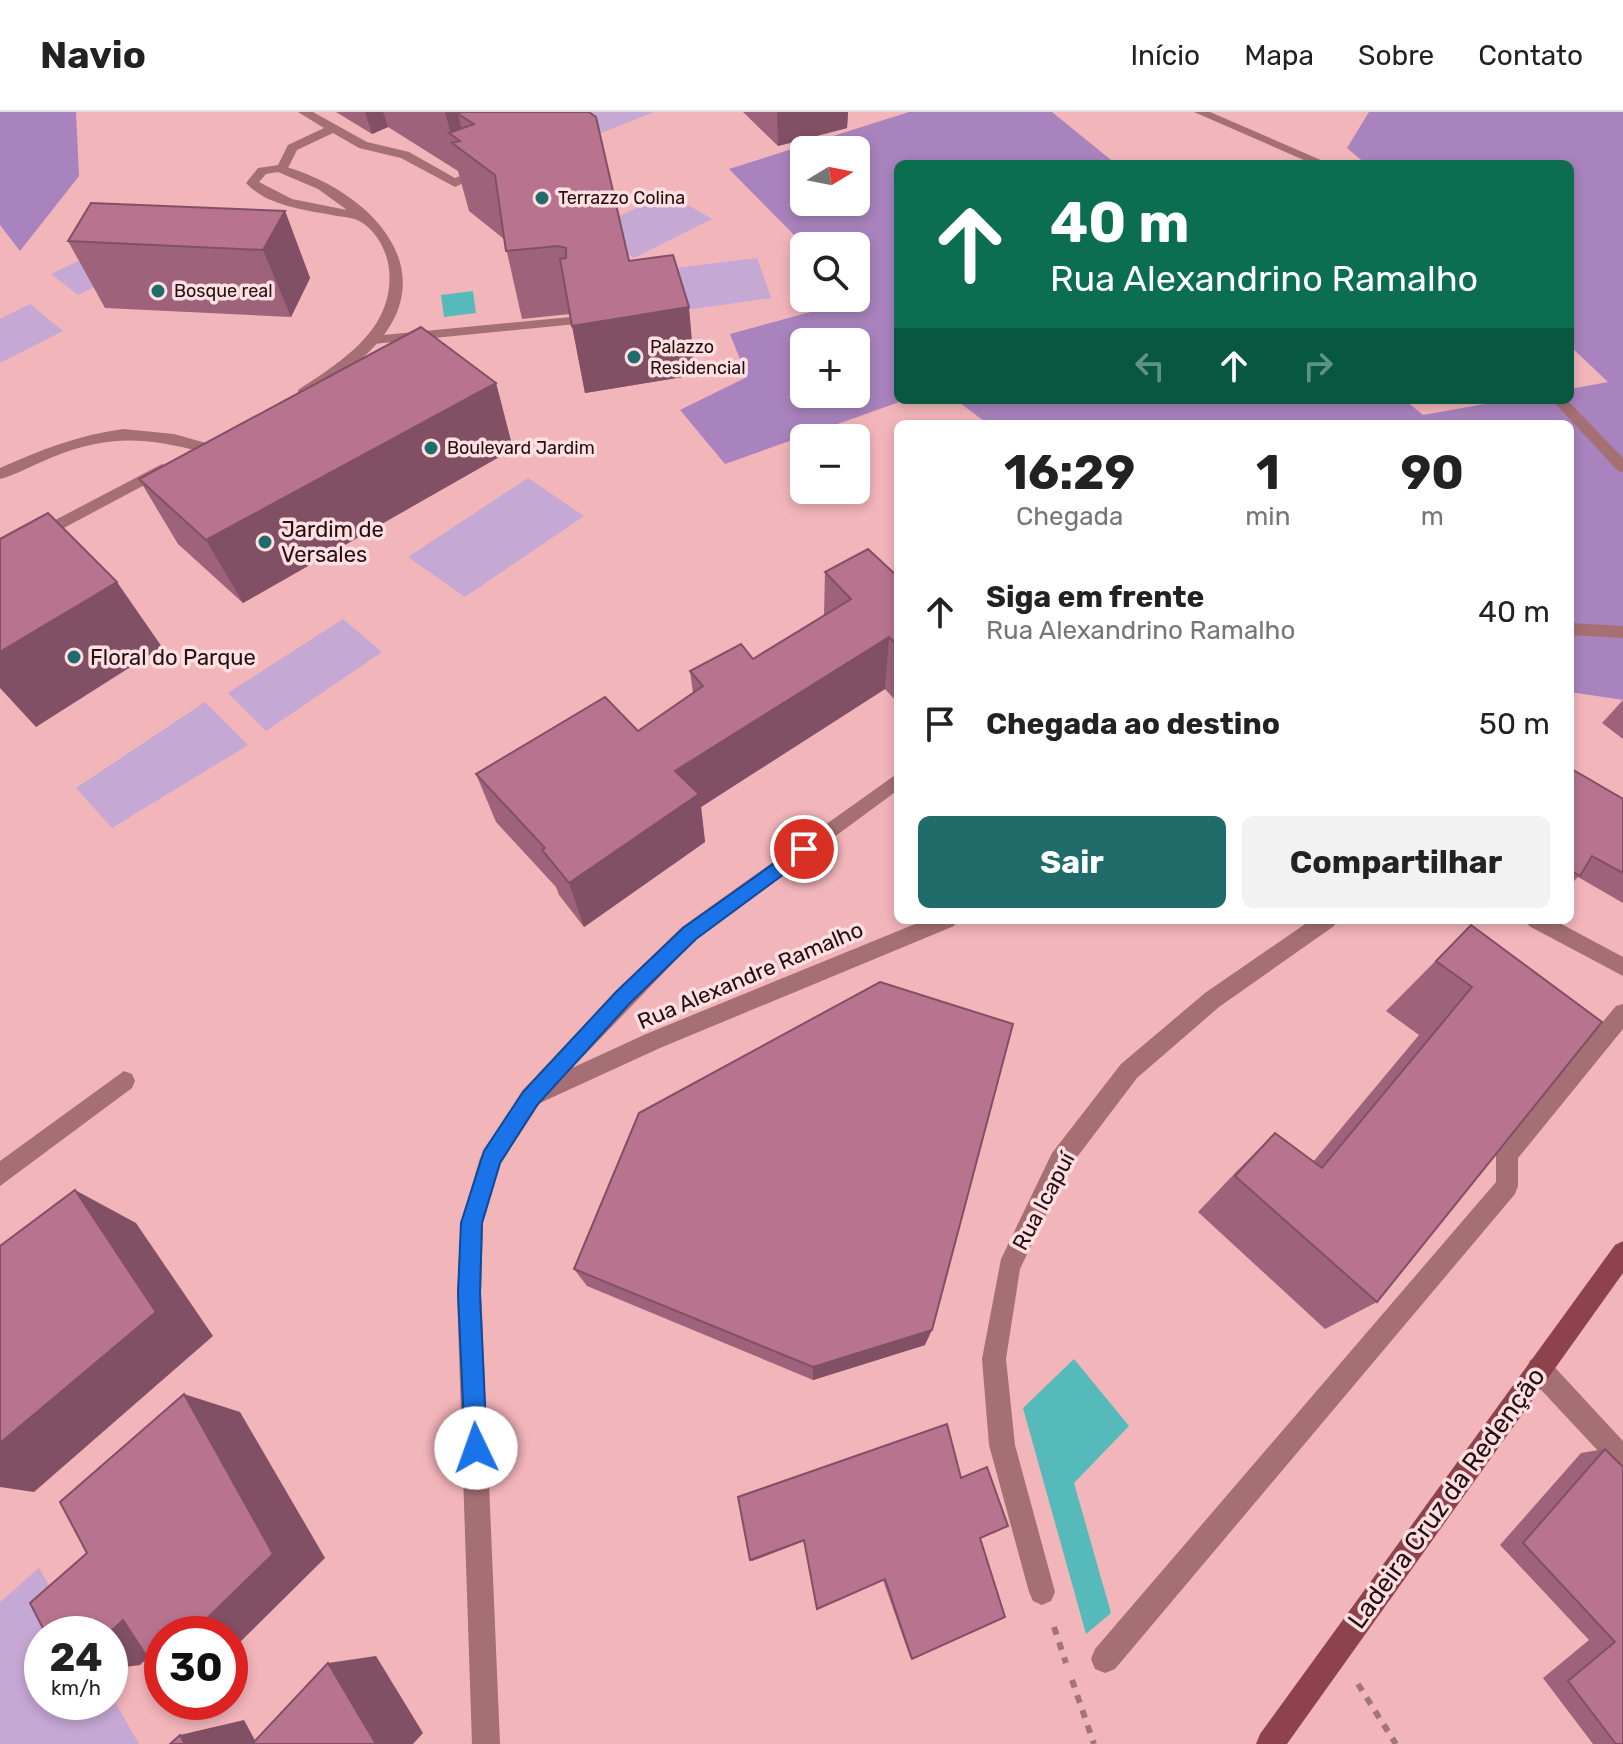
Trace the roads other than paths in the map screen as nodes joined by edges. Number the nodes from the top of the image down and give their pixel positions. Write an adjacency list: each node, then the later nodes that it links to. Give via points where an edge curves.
1 (304, 112): 3 (street)
2 (1200, 112): 4 (street)
3 (332, 129): 5 (street, via 363,145 405,155 455,183); 6 (street, via 292,148)
4 (1314, 160)
5 (497, 164)
6 (283, 167): 7 (street); 8 (street, via 262,171 252,183 273,198)
7 (324, 188): 8 (street); 9 (street)
8 (298, 203): 9 (street)
9 (363, 218): 11 (street, via 389,245 396,264 389,315)
10 (571, 321): 11 (street)
11 (373, 340): 12 (street, via 348,364)
12 (290, 400)
13 (1563, 404): 14 (street)
14 (1623, 467)
15 (0, 474): 16 (street, via 76,441 106,435 175,437 194,451)
16 (0, 556)
17 (1574, 629): 18 (street)
18 (1623, 632)
19 (894, 783): 26 (street, via 689,933)
20 (937, 924): 26 (street, Rua Alexandre Ramalho, via 653,1041)
21 (1321, 924): 31 (street, Rua Icapuí, via 1212,1000 1129,1071 1060,1161 1009,1267 994,1359 1002,1445)
22 (1543, 924): 23 (street)
23 (1623, 967)
24 (1623, 1013): 32 (street, via 1507,1154 1507,1186)
25 (124, 1081): 27 (street)
26 (530, 1098): 33 (street, via 491,1158 472,1223 469,1293)
27 (0, 1175)
28 (1623, 1253): 29 (street, Ladeira Cruz da Redenção)
29 (1539, 1369): 30 (street); 34 (street, Ladeira Cruz da Redenção)
30 (1623, 1459)
31 (1042, 1592)
32 (1105, 1659)
33 (486, 1744)
34 (1270, 1744)

